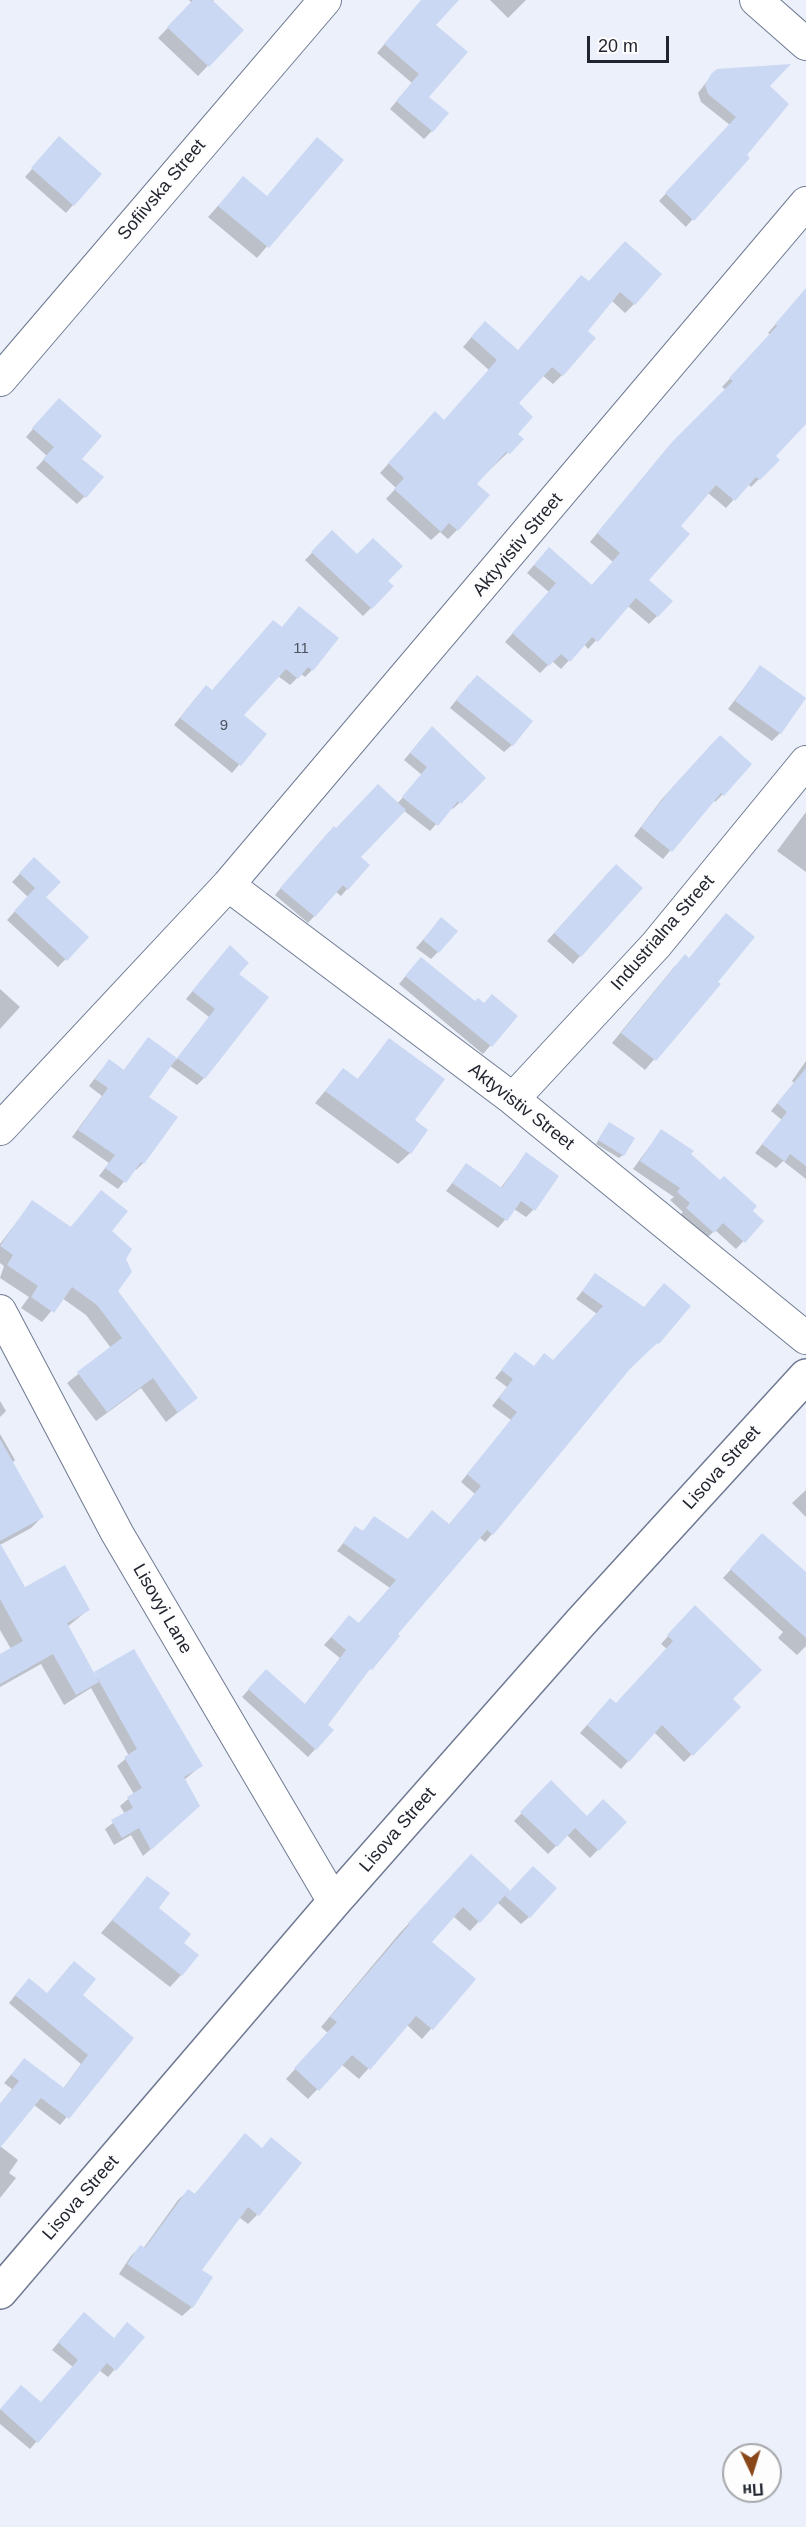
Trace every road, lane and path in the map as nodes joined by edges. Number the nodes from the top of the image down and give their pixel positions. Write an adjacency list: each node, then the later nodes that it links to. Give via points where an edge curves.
1 (325, 0): 5 (street, Sofiivska Street)
2 (756, 0): 3 (street)
3 (806, 44)
4 (806, 203): 7 (street, Aktyvistiv Street)
5 (0, 380)
6 (806, 762): 8 (street, Industrialna Street, via 656,945)
7 (228, 885): 8 (street, Aktyvistiv Street); 9 (street, Aktyvistiv Street)
8 (513, 1099): 11 (street, Aktyvistiv Street)
9 (0, 1129)
10 (0, 1311): 13 (street, Lisovyi Lane, via 117,1533)
11 (806, 1338)
12 (806, 1376): 13 (street, Lisova Street, via 581,1622)
13 (334, 1902): 14 (street, Lisova Street)
14 (0, 2292)

